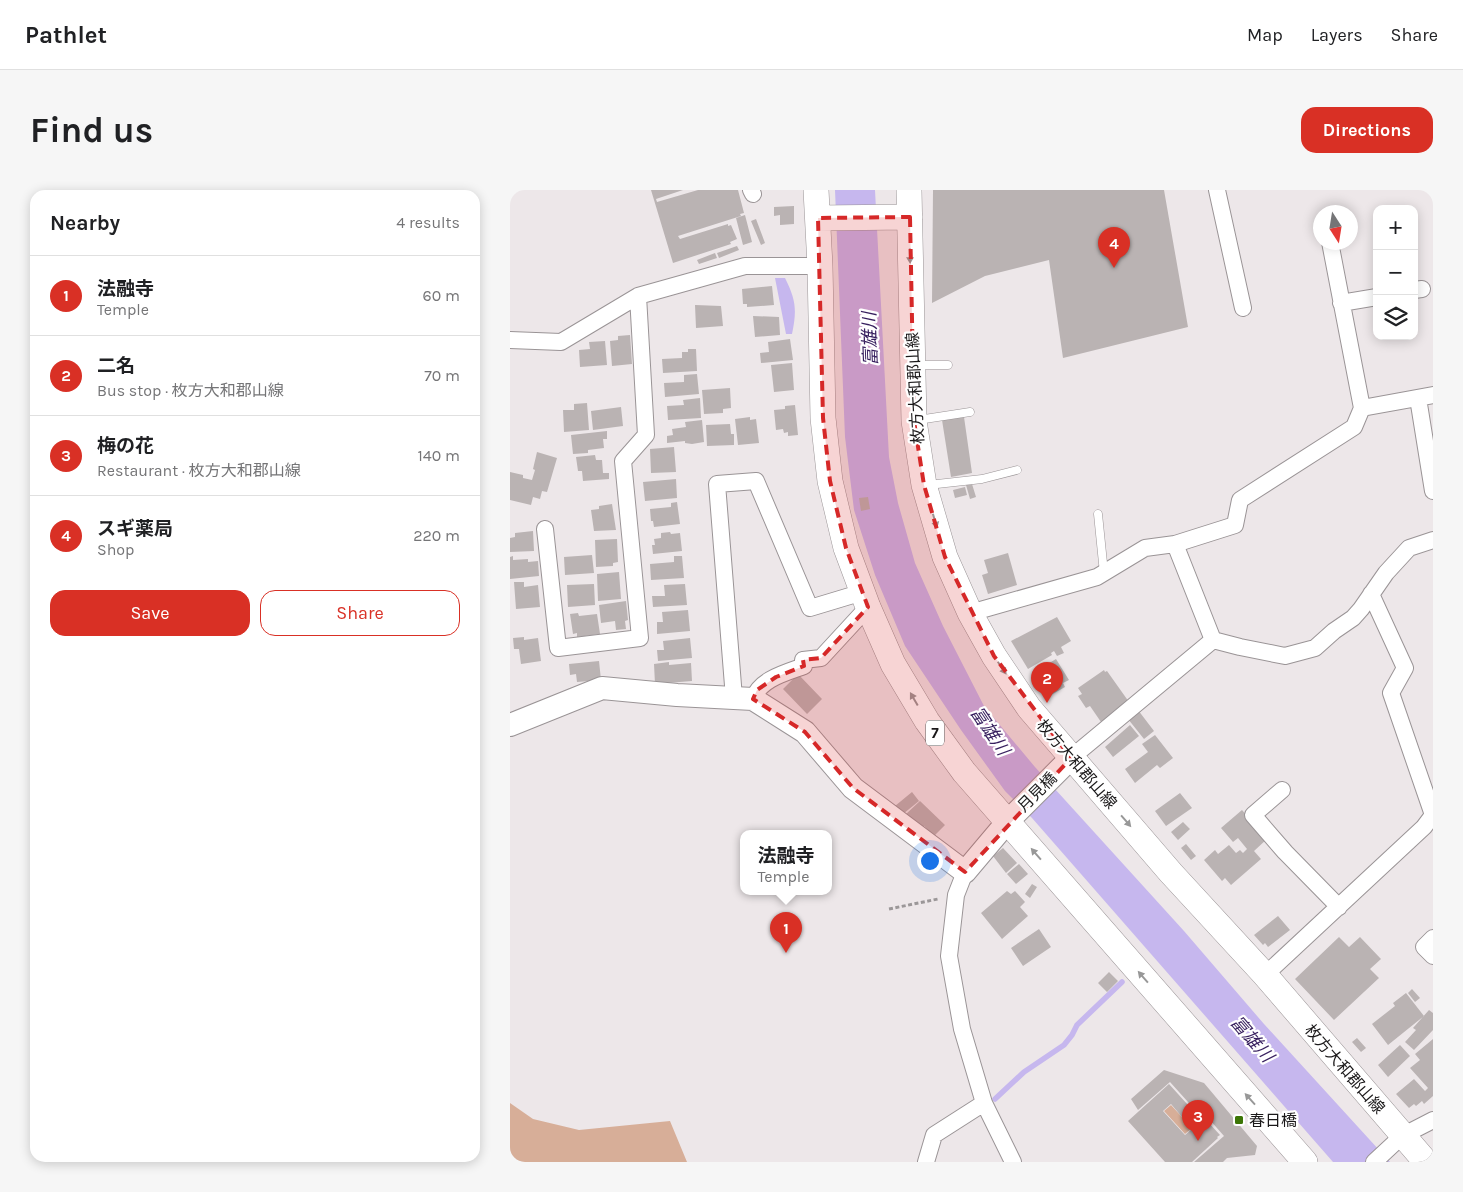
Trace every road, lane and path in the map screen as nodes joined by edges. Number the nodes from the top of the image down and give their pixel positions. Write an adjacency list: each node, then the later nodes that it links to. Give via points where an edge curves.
1 (816, 190): 5 (main road, 7)
2 (909, 190): 4 (main road, 枚方大和郡山線)
3 (1217, 190): 11 (street)
4 (910, 217): 5 (main road); 13 (main road, 枚方大和郡山線, one-way to 13)
5 (818, 218): 7 (main road, 7)
6 (1331, 250): 10 (street)
7 (820, 266): 8 (street, via 745,266); 28 (main road, 7, via 823,418 830,481 846,548)
8 (638, 296): 12 (street, via 561,342); 23 (street, via 646,435 623,461 640,638 558,648)
9 (1373, 298): 10 (street)
10 (1341, 303): 16 (street)
11 (1243, 308)
12 (510, 340)
13 (912, 365): 14 (lane); 18 (main road, 枚方大和郡山線)
14 (948, 365)
15 (1426, 397): 16 (street); 21 (street)
16 (1362, 408): 25 (street, via 1354,427 1240,500 1235,525)
17 (970, 412): 18 (lane)
18 (914, 421): 20 (main road, 枚方大和郡山線)
19 (1017, 470): 20 (lane, via 982,479)
20 (924, 485): 29 (main road, 枚方大和郡山線, one-way to 29, via 945,557)
21 (1433, 491)
22 (1098, 514): 26 (lane)
23 (545, 530)
24 (1433, 540): 27 (street, via 1409,548)
25 (1175, 544): 26 (street, via 1144,548); 30 (street)
26 (1104, 573): 29 (street)
27 (1371, 594): 30 (street, via 1353,618 1315,648 1285,656); 35 (street, via 1405,668 1391,693)
28 (866, 600): 31 (street, via 821,658 803,660 804,666 776,677); 31 (street, via 810,608 756,481 717,484); 36 (main road, 7, one-way to 28, via 964,772 927,721 893,664)
29 (970, 614): 33 (main road, 枚方大和郡山線, one-way to 33)
30 (1213, 640): 33 (street)
31 (744, 698): 32 (street, via 602,688); 37 (street, via 804,732 853,788)
32 (510, 725)
33 (1065, 763): 36 (street, 月見橋); 43 (main road, 枚方大和郡山線, one-way to 43)
34 (1282, 790): 39 (street, via 1253,815)
35 (1433, 815): 39 (street)
36 (1011, 818): 37 (street, 月見橋); 49 (main road, 7, one-way to 36)
37 (965, 872): 38 (street)
38 (956, 895): 40 (path); 44 (street, via 949,956 962,1029)
39 (1338, 907): 43 (street)
40 (889, 909)
41 (1433, 938): 42 (street, via 1424,947)
42 (1433, 956)
43 (1265, 975): 46 (main road, 枚方大和郡山線)
44 (984, 1103): 47 (street, via 934,1135); 48 (street)
45 (1433, 1120): 46 (street)
46 (1396, 1142): 50 (street); 51 (main road, 枚方大和郡山線)
47 (926, 1162)
48 (1013, 1162)
49 (1305, 1162)
50 (1374, 1162)
51 (1426, 1162)

